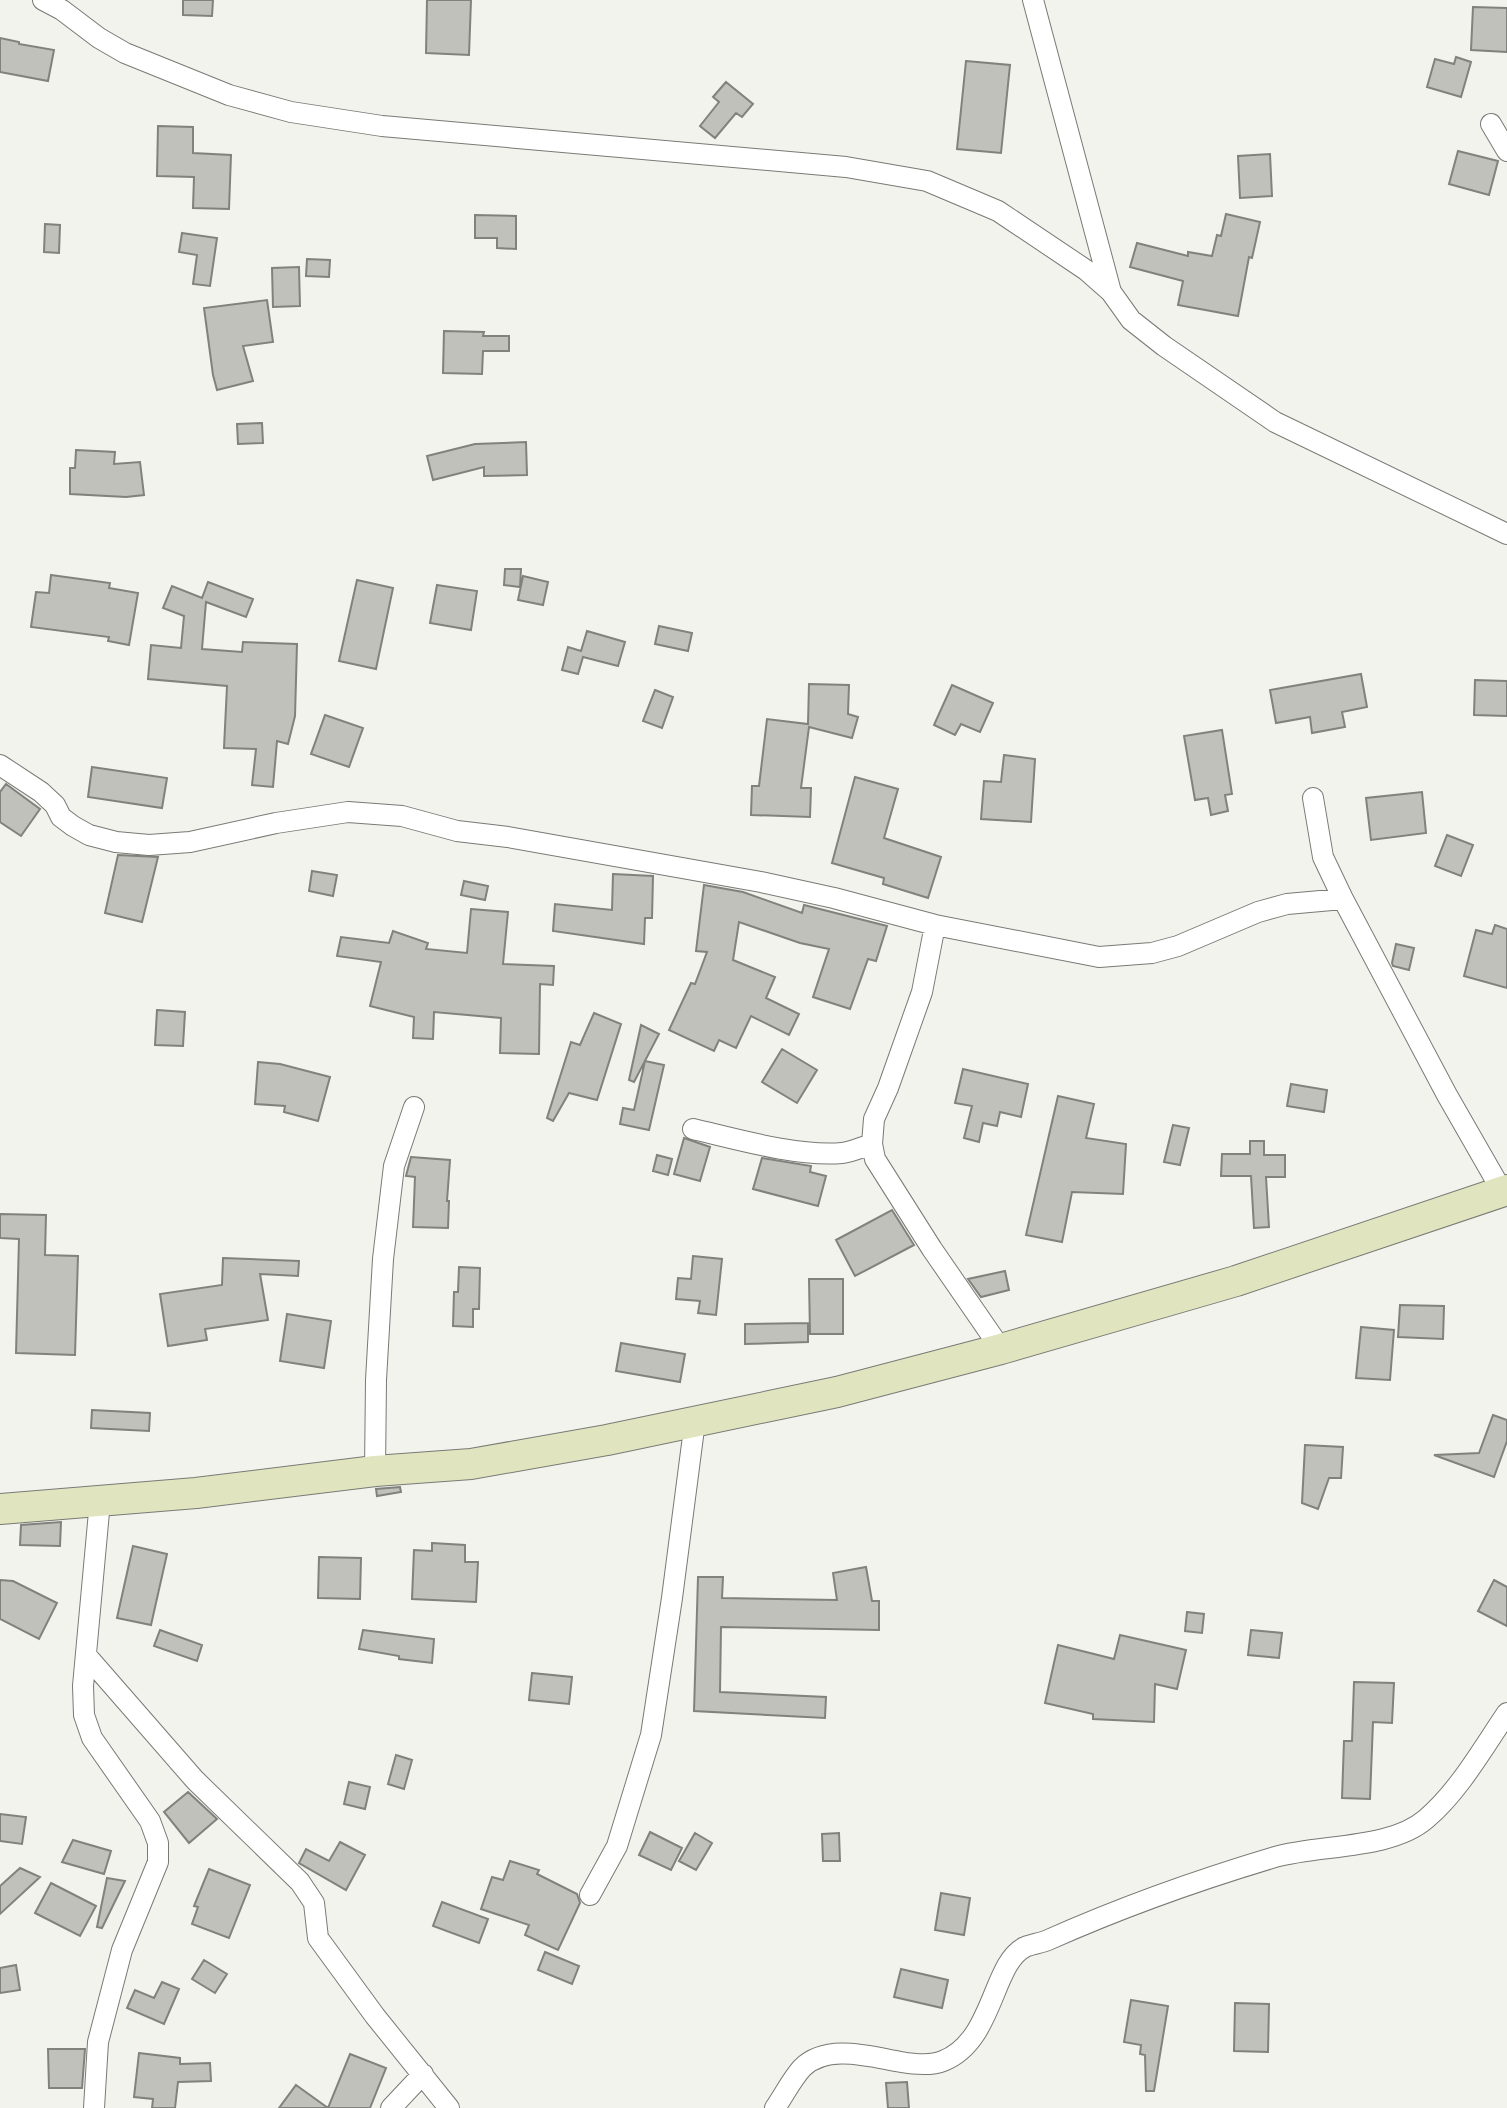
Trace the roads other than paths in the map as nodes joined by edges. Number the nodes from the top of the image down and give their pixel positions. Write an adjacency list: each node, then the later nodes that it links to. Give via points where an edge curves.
1 (43, 0): 5 (street, via 125,53 229,95 291,112 382,126 846,167 927,181 998,211)
2 (1033, 0): 5 (street)
3 (1491, 124): 4 (street)
4 (1507, 151)
5 (1111, 292): 6 (street, via 1131,320 1153,338 1275,422)
6 (1507, 534)
7 (0, 765): 10 (street, via 41,792 73,826 116,842 190,842 319,815 390,814 457,831 761,882)
8 (1313, 798): 9 (street, via 1323,857)
9 (1343, 899): 10 (street, via 1258,912 1152,953 1099,957); 14 (street)
10 (935, 925): 13 (street, via 922,992 874,1119)
11 (414, 1107): 17 (street, via 394,1166 383,1259)
12 (693, 1129): 13 (street, via 816,1151 843,1153)
13 (872, 1144): 15 (street, via 875,1159)
14 (1505, 1191): 15 (street, via 1236,1281)
15 (1001, 1349): 16 (street, via 837,1392)
16 (695, 1421): 17 (street, via 471,1464); 22 (street, via 651,1735 617,1846)
17 (375, 1471): 18 (street)
18 (100, 1501): 19 (street); 20 (street)
19 (0, 1509)
20 (86, 1655): 23 (street, via 195,1780 300,1882 314,1903 318,1938); 24 (street, via 84,1715 92,1738 150,1821 158,1843 158,1862 122,1950 98,2042)
21 (1507, 1713): 27 (street, via 1440,1804 1399,1835 1266,1860 1104,1914 1023,1948 1005,1969 990,2009 969,2043 955,2056 939,2063 911,2064 859,2054 815,2059 802,2068)
22 (590, 1895)
23 (423, 2074): 25 (street); 26 (street)
24 (94, 2108)
25 (391, 2108)
26 (449, 2108)
27 (775, 2108)

